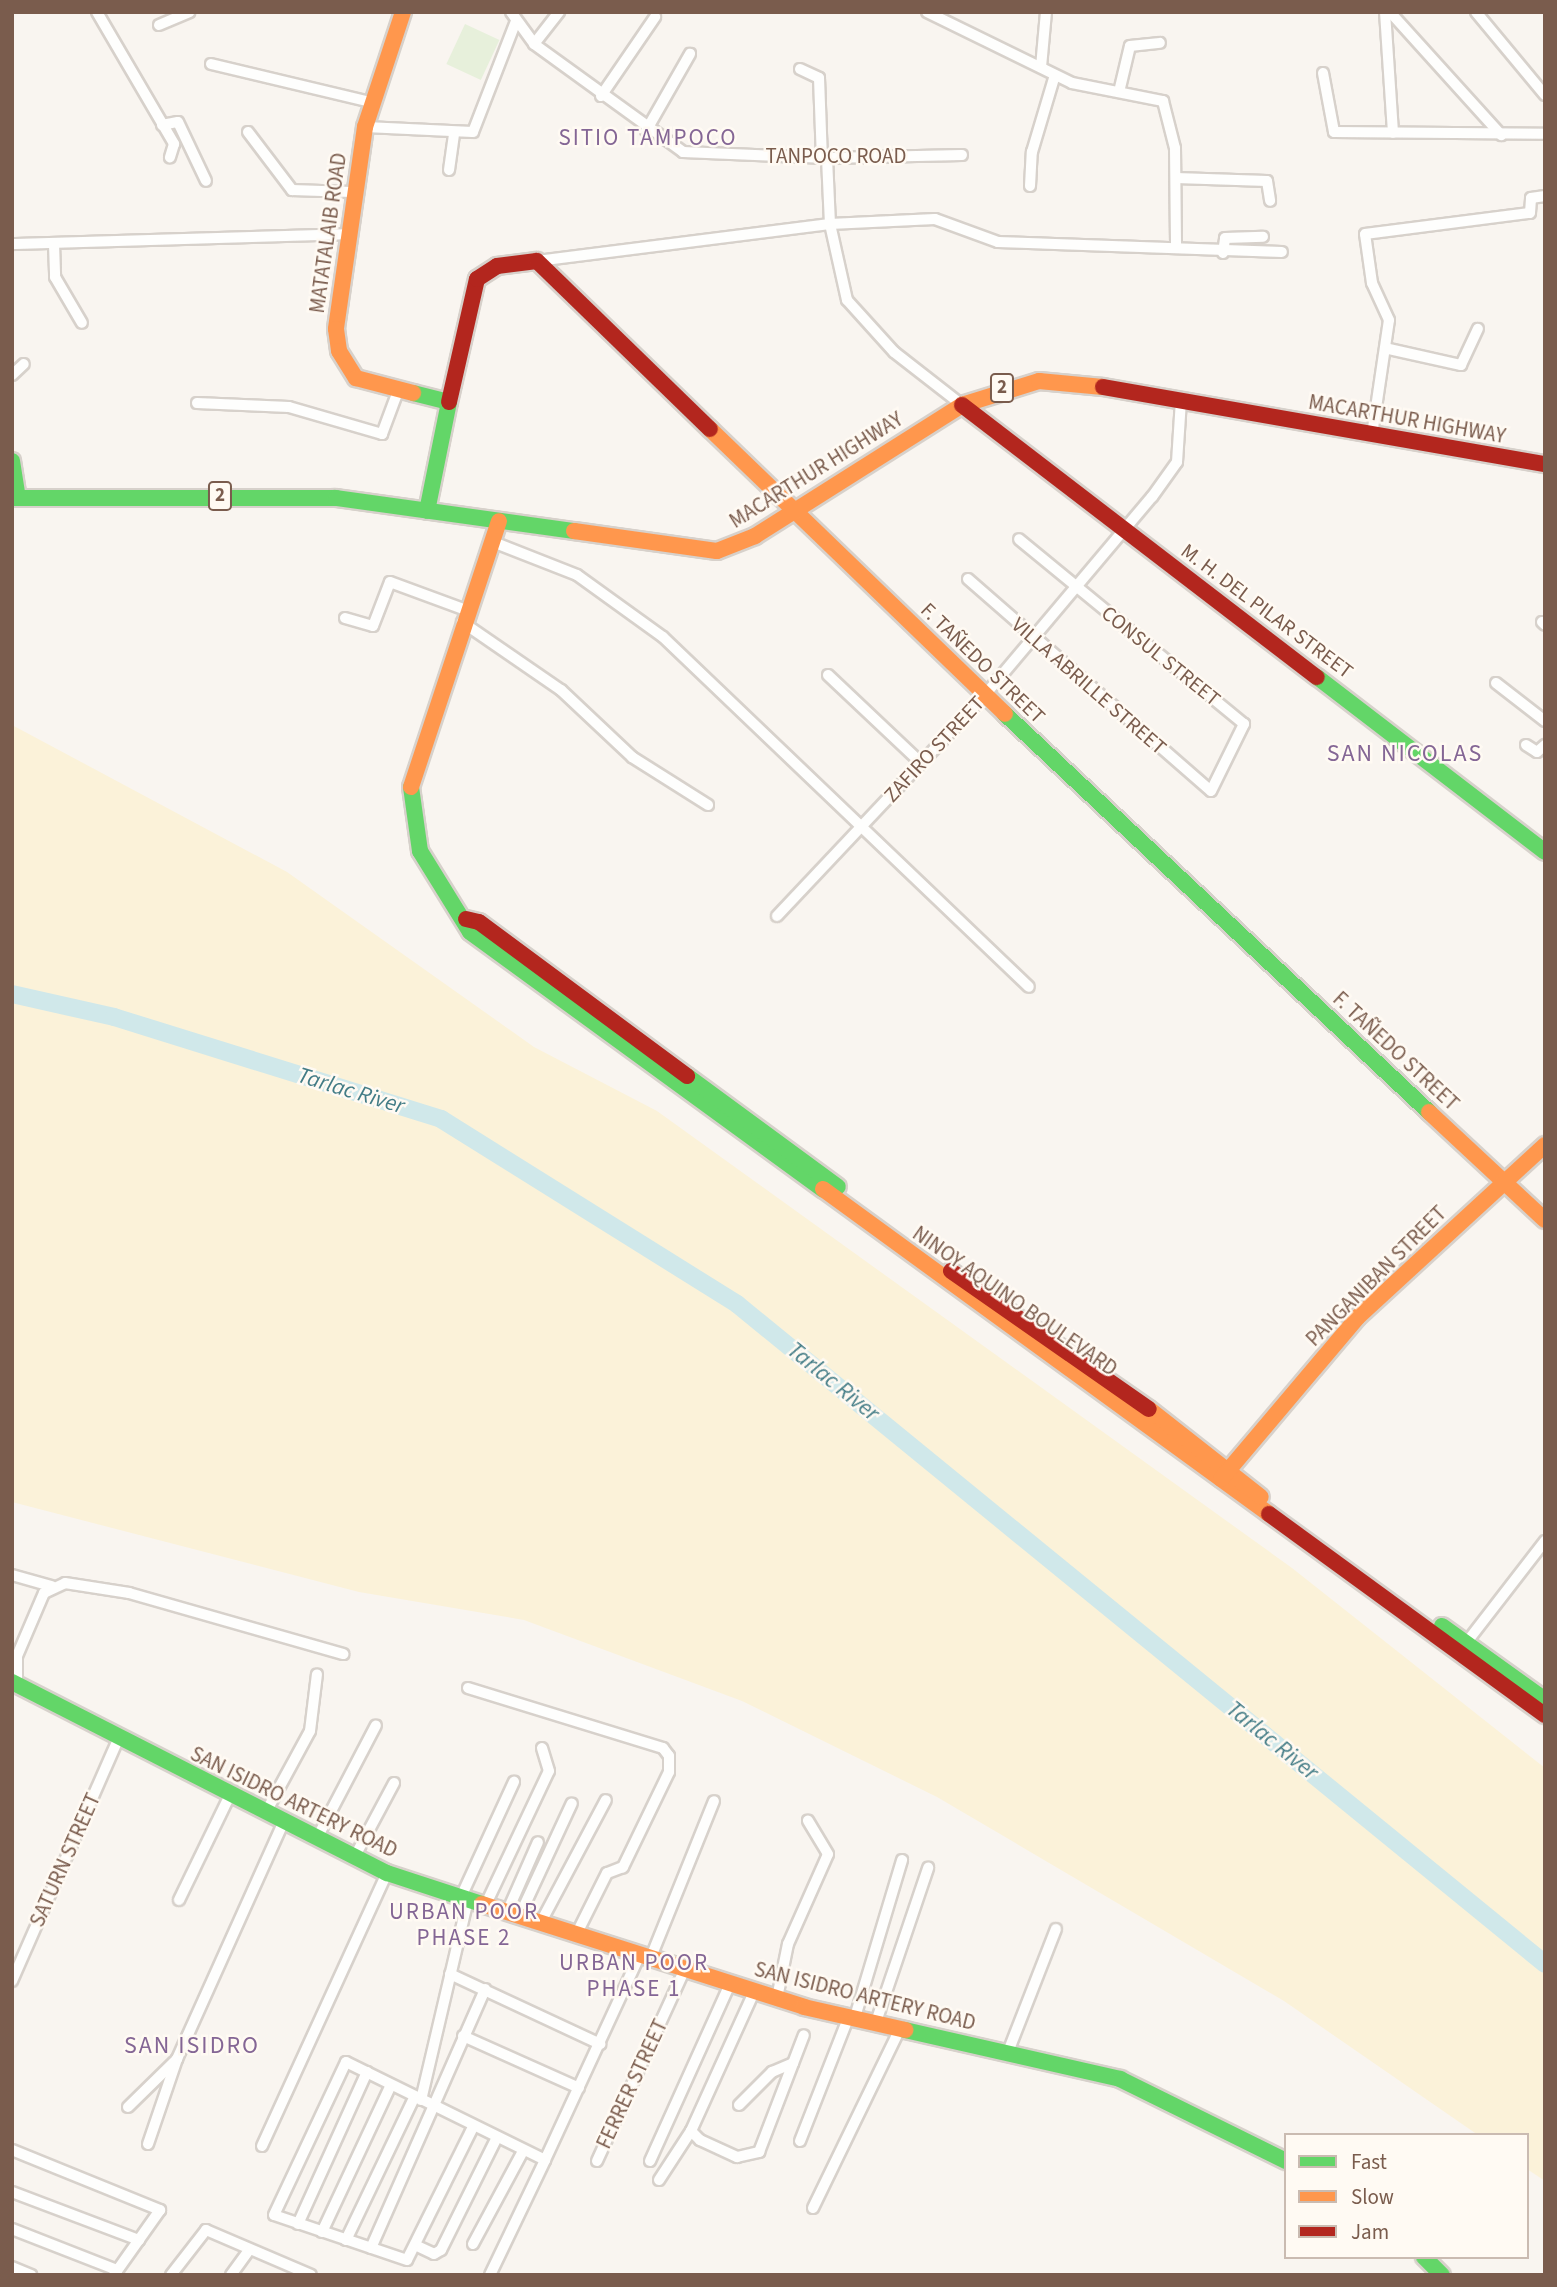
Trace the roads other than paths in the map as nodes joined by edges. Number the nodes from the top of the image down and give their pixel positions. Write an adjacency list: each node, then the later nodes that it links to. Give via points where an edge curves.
1 (97, 12): 24 (street)
2 (189, 12): 11 (street)
3 (402, 12): 23 (main road, MATATALAIB ROAD)
4 (559, 12): 13 (street)
5 (927, 12): 16 (street)
6 (1045, 12): 16 (street)
7 (1387, 12): 28 (street); 31 (street)
8 (1476, 12): 21 (street)
9 (513, 17): 13 (street, TANPOCO ROAD); 30 (street, via 473,132)
10 (654, 17): 22 (street)
11 (159, 25)
12 (1160, 43): 20 (street, via 1130,46)
13 (534, 44): 22 (street, TANPOCO ROAD)
14 (690, 54): 26 (street)
15 (211, 64): 23 (street)
16 (1041, 67): 19 (street)
17 (800, 69): 34 (street, via 819,78)
18 (1323, 73): 28 (street, via 1331,131)
19 (1055, 75): 20 (street); 38 (street, via 1032,152)
20 (1119, 92): 36 (street, via 1163,101)
21 (1545, 95)
22 (601, 96): 26 (street, TANPOCO ROAD)
23 (371, 102): 25 (main road, MATATALAIB ROAD)
24 (162, 125): 33 (street, via 174,144); 37 (street, via 178,122)
25 (365, 127): 30 (street); 39 (main road, MATATALAIB ROAD)
26 (646, 131): 34 (street, TANPOCO ROAD, via 683,152)
27 (248, 132): 39 (street, via 292,191)
28 (1394, 133): 31 (street)
29 (1545, 134): 31 (street)
30 (454, 135): 35 (street)
31 (1501, 135)
32 (962, 155): 34 (street, TANPOCO ROAD)
33 (170, 157)
34 (825, 158): 42 (street)
35 (449, 170)
36 (1176, 178): 41 (street, via 1267,181); 47 (street)
37 (206, 181)
38 (1030, 186)
39 (352, 192): 43 (main road, MATATALAIB ROAD)
40 (1545, 196): 53 (street, via 1531,198 1530,213 1365,234 1372,283 1389,320)
41 (1270, 201)
42 (830, 224): 47 (street, via 943,219 998,243); 50 (street); 60 (street, via 851,307 894,352)
43 (348, 234): 46 (street); 56 (main road, MATATALAIB ROAD, via 339,351 356,378)
44 (1263, 237): 49 (street, via 1225,238)
45 (12, 244): 46 (street)
46 (54, 244): 51 (street, via 55,277)
47 (1176, 248): 49 (street)
48 (1282, 252): 49 (street)
49 (1223, 253)
50 (537, 261): 58 (main road, via 497,266 477,279); 65 (main road, F. TAÑEDO STREET)
51 (82, 323)
52 (1478, 329): 53 (street, via 1461,365)
53 (1389, 349): 61 (street)
54 (24, 364): 55 (street)
55 (12, 376)
56 (398, 391): 58 (main road, MATATALAIB ROAD); 59 (street, via 382,434 289,407)
57 (1181, 400): 60 (main road, MACARTHUR HIGHWAY / 2, via 1039,381); 61 (main road, MACARTHUR HIGHWAY / 2); 68 (street, ZAFIRO STREET, via 1177,462)
58 (449, 401): 66 (main road)
59 (197, 403)
60 (962, 405): 65 (main road, MACARTHUR HIGHWAY / 2); 68 (main road, M. H. DEL PILAR STREET)
61 (1372, 435): 63 (main road, MACARTHUR HIGHWAY / 2)
62 (12, 461): 64 (main road)
63 (1545, 464)
64 (15, 498): 66 (main road, MACARTHUR HIGHWAY / 2, via 287,495)
65 (796, 509): 67 (main road, MACARTHUR HIGHWAY / 2, via 755,536 712,551); 78 (main road, F. TAÑEDO STREET)
66 (428, 511): 67 (main road, MACARTHUR HIGHWAY / 2)
67 (499, 521): 70 (main road, NINOY AQUINO BOULEVARD)
68 (1126, 529): 72 (street, ZAFIRO STREET); 86 (main road, M. H. DEL PILAR STREET)
69 (1018, 539): 72 (street, CONSUL STREET)
70 (493, 541): 73 (main road, NINOY AQUINO BOULEVARD); 85 (street, via 552,562 621,604)
71 (968, 579): 75 (street, VILLA ABRILLE STREET)
72 (1079, 589): 75 (street, ZAFIRO STREET); 83 (street, CONSUL STREET, via 1245,725)
73 (464, 616): 74 (street, via 390,582 373,626); 84 (street, via 561,691 632,757); 92 (main road, NINOY AQUINO BOULEVARD, via 409,777 420,851 476,938)
74 (345, 618)
75 (1035, 639): 78 (street, ZAFIRO STREET); 83 (street, VILLA ABRILLE STREET)
76 (828, 675): 82 (street)
77 (1496, 683): 79 (street)
78 (985, 695): 82 (street, ZAFIRO STREET); 90 (main road, F. TAÑEDO STREET)
79 (1545, 721)
80 (1526, 745): 81 (street, via 1537,752)
81 (1545, 745)
82 (921, 763): 85 (street, ZAFIRO STREET)
83 (1210, 791)
84 (708, 805)
85 (862, 825): 87 (street, ZAFIRO STREET); 88 (street)
86 (1545, 852)
87 (777, 916)
88 (1029, 987)
89 (1545, 1145): 90 (main road, PANGANIBAN STREET)
90 (1503, 1179): 91 (main road, F. TAÑEDO STREET); 92 (main road, PANGANIBAN STREET, via 1358,1317)
91 (1545, 1220)
92 (1224, 1475): 96 (main road, NINOY AQUINO BOULEVARD)
93 (1545, 1541): 96 (street)
94 (12, 1575): 95 (street)
95 (51, 1586): 97 (street, via 129,1593); 99 (street, via 20,1648)
96 (1463, 1647): 101 (main road, NINOY AQUINO BOULEVARD); 102 (main road, NINOY AQUINO BOULEVARD)
97 (343, 1654)
98 (317, 1674): 112 (street, via 310,1731)
99 (15, 1683): 104 (main road, SAN ISIDRO ARTERY ROAD)
100 (468, 1688): 127 (street, via 663,1748 669,1756 669,1772 623,1867 607,1873)
101 (1545, 1700)
102 (1545, 1715)
103 (376, 1725): 115 (street)
104 (118, 1740): 108 (main road, SAN ISIDRO ARTERY ROAD); 131 (street, SATURN STREET)
105 (541, 1748): 123 (street, via 549,1771)
106 (514, 1782): 121 (street)
107 (394, 1783): 117 (street)
108 (231, 1793): 112 (main road, SAN ISIDRO ARTERY ROAD); 122 (street)
109 (606, 1800): 125 (street)
110 (714, 1801): 128 (street)
111 (572, 1803): 124 (street)
112 (266, 1812): 113 (main road, SAN ISIDRO ARTERY ROAD)
113 (284, 1821): 115 (main road, SAN ISIDRO ARTERY ROAD); 143 (street)
114 (808, 1821): 135 (street, via 828,1854 788,1944)
115 (317, 1838): 117 (main road, SAN ISIDRO ARTERY ROAD)
116 (538, 1842): 124 (street)
117 (354, 1858): 120 (main road, SAN ISIDRO ARTERY ROAD)
118 (902, 1860): 136 (street)
119 (928, 1868): 137 (street)
120 (387, 1873): 121 (main road, SAN ISIDRO ARTERY ROAD); 157 (street)
121 (465, 1898): 123 (main road, SAN ISIDRO ARTERY ROAD); 130 (street)
122 (179, 1900)
123 (486, 1904): 124 (main road, SAN ISIDRO ARTERY ROAD)
124 (514, 1913): 125 (main road, SAN ISIDRO ARTERY ROAD)
125 (541, 1922): 127 (main road, SAN ISIDRO ARTERY ROAD)
126 (1056, 1929): 142 (street)
127 (577, 1933): 128 (main road, SAN ISIDRO ARTERY ROAD)
128 (646, 1956): 129 (main road, SAN ISIDRO ARTERY ROAD); 141 (street)
129 (685, 1969): 132 (main road, SAN ISIDRO ARTERY ROAD); 162 (street, FERRER STREET)
130 (450, 1974): 133 (street); 148 (street)
131 (12, 1980)
132 (730, 1984): 134 (main road, SAN ISIDRO ARTERY ROAD); 163 (street)
133 (485, 1989): 140 (street); 141 (street)
134 (754, 1992): 135 (main road, SAN ISIDRO ARTERY ROAD); 153 (street)
135 (778, 1998): 136 (main road, SAN ISIDRO ARTERY ROAD)
136 (852, 2016): 137 (main road, SAN ISIDRO ARTERY ROAD); 155 (street)
137 (876, 2022): 138 (main road, SAN ISIDRO ARTERY ROAD)
138 (901, 2027): 142 (main road, SAN ISIDRO ARTERY ROAD); 166 (street)
139 (804, 2035): 144 (street)
140 (463, 2036): 147 (street); 150 (street)
141 (600, 2044): 147 (street)
142 (1008, 2052): 161 (main road, SAN ISIDRO ARTERY ROAD, via 1143,2087)
143 (177, 2059): 151 (street); 156 (street)
144 (793, 2063): 149 (street, via 772,2072); 153 (street, via 759,2152 730,2155)
145 (367, 2072): 146 (street); 167 (street); 167 (street, via 344,2063 274,2211 276,2218)
146 (391, 2085): 148 (street); 169 (street)
147 (579, 2088): 160 (street)
148 (417, 2099): 150 (street); 171 (street)
149 (740, 2105)
150 (433, 2106): 152 (street); 174 (street)
151 (128, 2107)
152 (473, 2127): 154 (street); 173 (street)
153 (691, 2131): 164 (street)
154 (496, 2139): 159 (street); 173 (street, via 441,2250 434,2254)
155 (800, 2141)
156 (148, 2144)
157 (262, 2146)
158 (12, 2150): 170 (street, via 160,2210)
159 (523, 2151): 160 (street); 172 (street)
160 (545, 2160): 183 (street)
161 (1284, 2160)
162 (597, 2161)
163 (650, 2161)
164 (659, 2180)
165 (12, 2192): 170 (street)
166 (813, 2207)
167 (298, 2224): 169 (street)
168 (12, 2229): 178 (street)
169 (322, 2232): 171 (street)
170 (139, 2240): 178 (street)
171 (346, 2241): 174 (street)
172 (473, 2244)
173 (415, 2245): 174 (street, via 407,2260)
174 (371, 2248)
175 (249, 2250): 180 (street, via 206,2230); 181 (street); 182 (street)
176 (1426, 2259): 184 (main road)
177 (12, 2267): 179 (street)
178 (116, 2272)
179 (31, 2275)
180 (171, 2275)
181 (232, 2275)
182 (311, 2275)
183 (490, 2275)
184 (1442, 2275)

